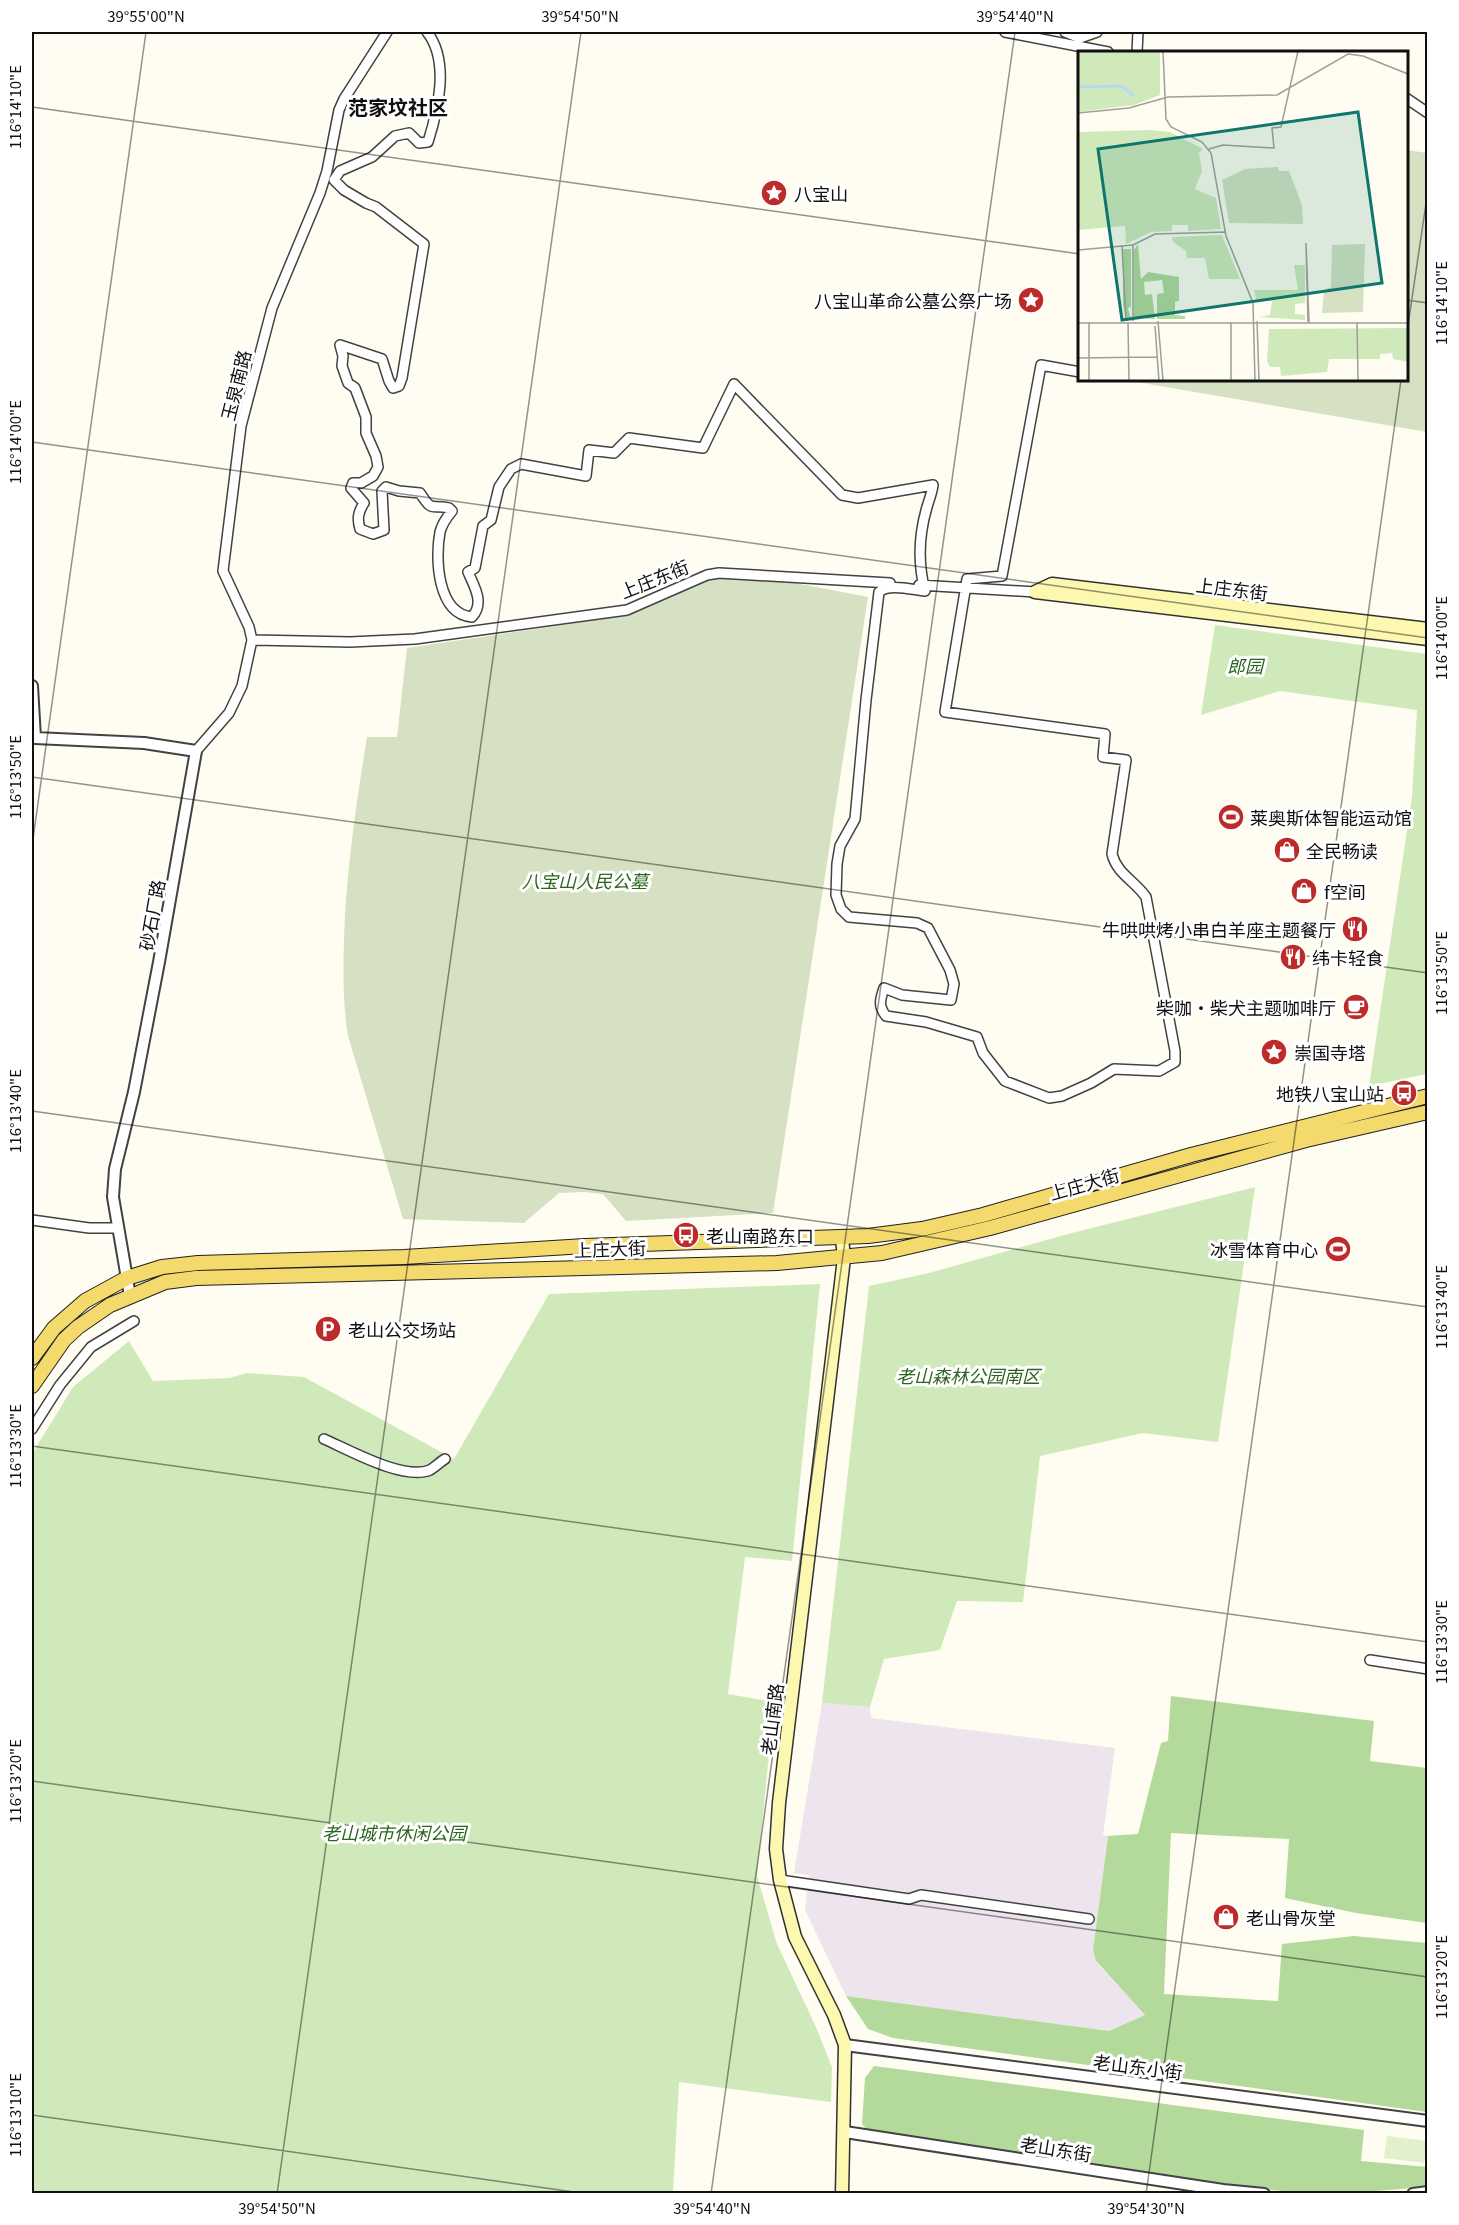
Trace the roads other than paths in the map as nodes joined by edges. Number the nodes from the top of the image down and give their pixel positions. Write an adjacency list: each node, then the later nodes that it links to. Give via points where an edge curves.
1 (387, 32): 15 (street, 玉泉南路, via 339,111 327,171 272,308 241,426 223,571)
2 (427, 32): 11 (street, via 440,67 428,142 419,143 409,133 395,136 372,157 339,171 334,180 424,244 399,386 393,388 388,381 382,359 340,345 342,366 366,417 366,433 378,467 373,476 353,483 351,488 364,503 358,511 360,529 373,534 384,530 382,491 386,487 420,493 433,508 449,508 452,511 439,541 442,591 455,609 472,616 477,612 478,592 468,572 475,568 483,526 491,519 499,487 511,469 521,464 586,476 589,450 614,453 629,438 703,448 734,384 842,495 858,498 933,485 920,557 925,591 890,587 879,591 855,819 840,846 836,895 849,917 917,923 928,928 950,970 954,984 951,999 902,995 884,988 880,1009 886,1016 926,1022 977,1037 983,1053 1005,1081 1049,1098 1062,1096 1114,1069 1159,1071 1175,1062 1146,897 1114,866 1112,854 1126,760 1103,758 1105,734 945,712 967,579 1002,576 1041,365)
3 (1005, 32): 7 (street)
4 (1065, 32): 5 (street, via 1080,38)
5 (1097, 32)
6 (1138, 32): 8 (street)
7 (1103, 51)
8 (1137, 51)
9 (1408, 99): 10 (street)
10 (1428, 113)
11 (1078, 372)
12 (1035, 592): 13 (main road, 上庄东街, via 1052,584); 14 (main road, 上庄东街); 15 (street, 上庄东街, via 719,573 627,610 415,639)
13 (1428, 629)
14 (1428, 639)
15 (252, 640): 17 (street, via 242,686 229,713)
16 (32, 686): 17 (street, via 35,738 144,742)
17 (196, 751): 21 (street, 砂石厂路, via 157,974 115,1169)
18 (1428, 1096): 22 (main road, 上庄大街, via 1191,1155 983,1215 922,1229)
19 (1428, 1112): 23 (main road, 上庄大街, via 1306,1140 990,1228)
20 (32, 1220): 21 (street)
21 (117, 1228): 24 (street, 砂石厂路)
22 (842, 1238): 23 (main road, 老山南路); 24 (main road, 上庄大街, via 198,1263 162,1267)
23 (844, 1258): 25 (main road, 上庄大街, via 196,1278 165,1282); 34 (main road, 老山南路, via 779,1803 776,1849)
24 (127, 1278): 25 (street, 砂石厂路); 27 (main road, 上庄大街, via 67,1315)
25 (130, 1296): 28 (main road, 上庄大街, via 110,1305 71,1333)
26 (134, 1321): 29 (street, via 91,1347)
27 (32, 1358)
28 (32, 1386)
29 (32, 1429)
30 (324, 1439): 31 (street, via 409,1472 429,1470)
31 (445, 1459)
32 (1370, 1660): 33 (street)
33 (1428, 1669)
34 (780, 1880): 35 (street, via 909,1899 921,1895); 36 (main road, 老山南路, via 795,1937)
35 (1089, 1918)
36 (845, 2045): 37 (street, 老山东小街); 38 (main road, 老山南路)
37 (1428, 2121)
38 (844, 2132): 39 (street, 老山东街); 40 (main road, 老山南路)
39 (1190, 2189): 41 (street, 老山东街)
40 (842, 2193)
41 (1264, 2193)
42 (1413, 2193): 43 (street)
43 (1428, 2193)

